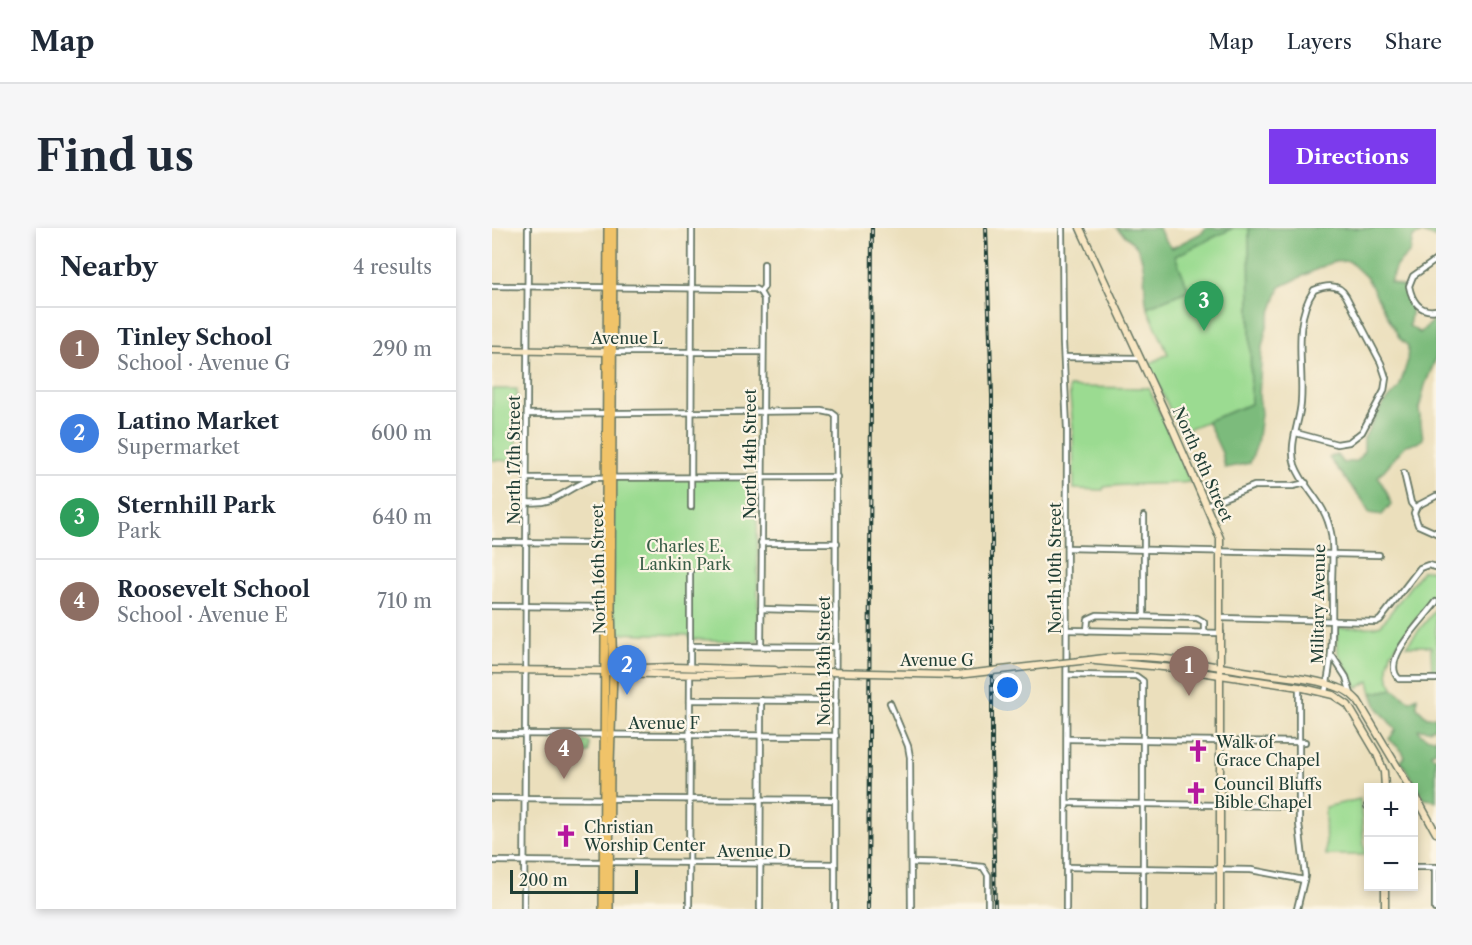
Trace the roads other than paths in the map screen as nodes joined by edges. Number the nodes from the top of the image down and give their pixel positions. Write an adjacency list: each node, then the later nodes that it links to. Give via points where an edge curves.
1 (528, 228): 10 (street, North 17th Street)
2 (608, 228): 11 (main road, North 16th Street)
3 (613, 228): 11 (main road, North 16th Street)
4 (692, 228): 12 (street)
5 (1062, 228): 20 (street, North 10th Street)
6 (1080, 228): 21 (main road, North 8th Street)
7 (1436, 260): 14 (street, via 1413,276 1409,286 1418,306)
8 (764, 264): 13 (street, North 14th Street, via 764,287)
9 (492, 286): 10 (street)
10 (528, 286): 11 (street); 16 (street, North 17th Street)
11 (610, 288): 12 (street); 17 (main road, North 16th Street)
12 (692, 288): 13 (street); 18 (street)
13 (760, 292): 19 (street, North 14th Street, via 764,299)
14 (1436, 310)
15 (492, 350): 16 (main road, Avenue L)
16 (527, 351): 17 (main road, Avenue L); 24 (street, North 17th Street)
17 (610, 352): 18 (street, Avenue L); 25 (main road, North 16th Street)
18 (692, 352): 19 (street, Avenue L); 23 (street)
19 (763, 352): 22 (street, North 14th Street)
20 (1064, 357): 21 (street); 47 (street, North 10th Street)
21 (1140, 358): 37 (main road, North 8th Street)
22 (763, 412): 23 (street); 28 (street, North 14th Street); 29 (street, North 13th Street, via 822,411 835,415)
23 (692, 413): 25 (street); 33 (street)
24 (527, 414): 25 (street); 30 (street, North 17th Street)
25 (609, 414): 32 (main road, North 16th Street)
26 (1296, 434): 26 (street, Military Avenue, via 1336,444 1354,440 1377,406 1386,384 1381,363 1344,291 1333,286 1312,291 1303,320 1302,401); 34 (street, Military Avenue, via 1294,460)
27 (1404, 473): 39 (street)
28 (762, 477): 29 (street); 33 (street); 45 (street, North 14th Street)
29 (837, 477): 46 (street, North 13th Street)
30 (526, 478): 31 (street); 36 (street, North 17th Street)
31 (594, 478): 32 (street); 36 (street, via 554,500)
32 (609, 478): 33 (street); 44 (main road, North 16th Street)
33 (692, 478): 38 (street)
34 (1306, 483): 37 (street, via 1254,486); 50 (street, Military Avenue, via 1326,516)
35 (1436, 496): 39 (street)
36 (526, 502): 43 (street, North 17th Street)
37 (1206, 505): 49 (main road, North 8th Street)
38 (691, 507)
39 (1415, 508): 41 (street, via 1418,525)
40 (1144, 516): 48 (street)
41 (1436, 533)
42 (492, 542): 43 (street)
43 (526, 542): 44 (street); 56 (street, North 17th Street)
44 (608, 543): 57 (main road, North 16th Street)
45 (761, 543): 46 (street); 58 (street, North 14th Street)
46 (837, 543): 59 (street, North 13th Street)
47 (1067, 548): 48 (street); 63 (street, North 10th Street)
48 (1144, 550): 49 (street); 60 (street)
49 (1221, 552): 50 (street); 61 (main road, North 8th Street)
50 (1332, 554): 51 (street); 62 (street, Military Avenue)
51 (1379, 555)
52 (1436, 567): 62 (street, via 1420,568 1378,621)
53 (690, 572): 67 (street)
54 (1436, 602): 82 (street, via 1396,654 1394,671 1399,679)
55 (492, 606): 56 (street)
56 (525, 606): 57 (street); 75 (street, North 17th Street)
57 (608, 606): 76 (main road, North 16th Street); 77 (main road, North 16th Street)
58 (761, 609): 59 (street); 68 (street, North 14th Street)
59 (836, 610): 69 (street, North 13th Street)
60 (1144, 616): 64 (street, via 1095,615 1088,619); 65 (street, via 1200,618)
61 (1221, 618): 62 (street); 66 (main road, North 8th Street)
62 (1332, 621): 70 (street, Military Avenue)
63 (1066, 630): 64 (street); 80 (street, North 10th Street)
64 (1087, 630): 65 (street)
65 (1204, 633): 66 (street)
66 (1221, 633): 73 (main road, North 8th Street)
67 (690, 646): 68 (street); 72 (street)
68 (761, 646): 69 (street)
69 (836, 647): 89 (street, North 13th Street)
70 (1332, 656): 83 (street, Military Avenue); 86 (street, via 1346,677)
71 (1089, 660): 73 (main road, Avenue G, via 1143,657); 78 (main road, Avenue G, bridge, via 957,675); 81 (main road, Avenue G)
72 (690, 667): 76 (main road, Avenue G); 78 (main road, Avenue G)
73 (1220, 667): 81 (main road, North 8th Street); 83 (main road, Avenue G)
74 (492, 670): 75 (main road, Avenue G)
75 (525, 670): 77 (main road, Avenue G); 92 (street, North 17th Street)
76 (613, 670): 77 (main road, Avenue G); 79 (main road, Avenue G); 93 (main road, North 16th Street)
77 (605, 671): 93 (main road, North 16th Street)
78 (784, 671): 79 (main road, Avenue G)
79 (690, 675): 87 (street)
80 (1067, 675): 97 (street, North 10th Street); 98 (street, via 1142,679)
81 (1220, 675): 84 (main road, Avenue G); 99 (main road, North 8th Street)
82 (1436, 679)
83 (1327, 684): 85 (street, Military Avenue); 86 (main road, Avenue G)
84 (1299, 687): 85 (main road, Avenue G); 100 (street)
85 (1325, 692): 102 (main road, via 1338,697 1350,709 1377,754)
86 (1351, 694): 103 (main road)
87 (690, 700): 88 (street); 94 (street)
88 (761, 700): 89 (street); 95 (street)
89 (836, 701): 96 (street, North 13th Street)
90 (890, 703): 121 (street, via 910,758)
91 (492, 734): 92 (street, Avenue F)
92 (525, 734): 93 (street, Avenue F); 105 (street, North 17th Street)
93 (608, 735): 94 (street, Avenue F); 106 (main road, North 16th Street)
94 (690, 736): 95 (street, Avenue F); 107 (street)
95 (761, 736): 96 (street, Avenue F); 108 (street)
96 (836, 736): 109 (street, North 13th Street)
97 (1067, 739): 98 (street); 110 (street, North 10th Street)
98 (1144, 740): 99 (street); 111 (street)
99 (1220, 742): 100 (street); 112 (main road, North 8th Street)
100 (1299, 742): 101 (street); 113 (street)
101 (1305, 742)
102 (1385, 783)
103 (1407, 783)
104 (492, 798): 105 (street)
105 (524, 798): 106 (street); 117 (street, North 17th Street)
106 (607, 799): 107 (street); 118 (main road, North 16th Street)
107 (690, 799): 108 (street); 119 (street)
108 (760, 800): 109 (street); 120 (street)
109 (835, 800): 122 (street, North 13th Street)
110 (1067, 802): 111 (street); 123 (street, North 10th Street)
111 (1143, 804): 112 (street); 126 (street)
112 (1220, 806): 113 (street); 127 (main road, North 8th Street)
113 (1299, 806): 128 (street)
114 (1418, 808): 115 (main road)
115 (1436, 833)
116 (492, 861): 117 (street, Avenue D)
117 (524, 862): 118 (street, Avenue D); 130 (street, North 17th Street)
118 (606, 862): 119 (street, Avenue D); 131 (main road, North 16th Street); 132 (main road, North 16th Street)
119 (689, 863): 120 (street, Avenue D); 133 (street)
120 (760, 863): 122 (street, Avenue D); 134 (street)
121 (912, 863): 136 (street); 137 (street, via 976,865 986,870)
122 (835, 864): 135 (street, North 13th Street)
123 (1066, 867): 126 (street); 138 (street, North 10th Street)
124 (1418, 867): 125 (street)
125 (1435, 867): 143 (street)
126 (1143, 868): 127 (street); 139 (street)
127 (1220, 869): 128 (street, via 1251,870); 140 (main road, North 8th Street)
128 (1304, 880): 141 (street)
129 (1385, 891): 142 (main road)
130 (524, 909)
131 (603, 909)
132 (609, 909)
133 (689, 909)
134 (760, 909)
135 (835, 909)
136 (912, 909)
137 (988, 909)
138 (1066, 909)
139 (1143, 909)
140 (1220, 909)
141 (1297, 909)
142 (1385, 909)
143 (1435, 909)

